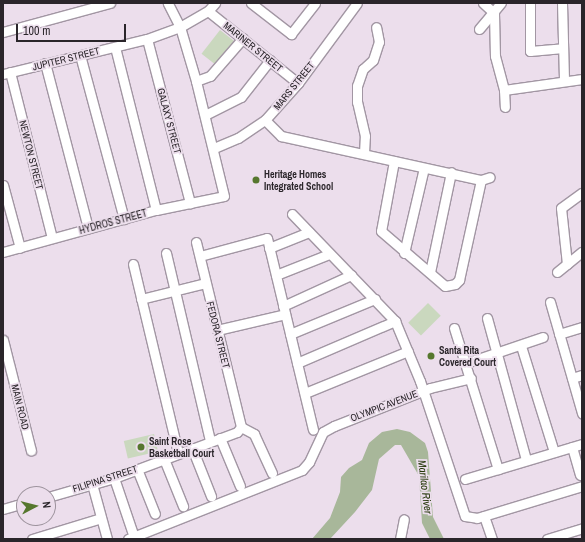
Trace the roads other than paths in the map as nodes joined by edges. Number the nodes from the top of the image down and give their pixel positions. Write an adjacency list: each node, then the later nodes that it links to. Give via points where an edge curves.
1 (110, 3): 16 (street)
2 (168, 3): 13 (street)
3 (215, 3): 11 (street, JUPITER STREET)
4 (251, 3): 10 (street, via 291,34)
5 (357, 3): 28 (street, MARS STREET)
6 (483, 3): 12 (street)
7 (501, 3): 12 (street)
8 (530, 3): 20 (street, via 530,51)
9 (562, 3): 20 (street)
10 (311, 4)
11 (208, 11): 13 (street, JUPITER STREET); 18 (street, MARINER STREET)
12 (494, 13): 15 (street); 29 (street, via 495,56)
13 (180, 27): 17 (street, JUPITER STREET); 26 (street)
14 (376, 27): 34 (street, via 379,39 377,48 373,60 363,69 357,86 357,102 365,136)
15 (479, 28)
16 (3, 32)
17 (147, 38): 19 (street, JUPITER STREET); 40 (street, GALAXY STREET)
18 (244, 38): 22 (street, MARINER STREET); 26 (street, via 210,76)
19 (115, 47): 21 (street, JUPITER STREET); 41 (street)
20 (563, 48): 27 (street)
21 (80, 55): 23 (street, JUPITER STREET); 43 (street)
22 (270, 60): 28 (street, MARINER STREET); 31 (street, via 241,97)
23 (45, 64): 24 (street, JUPITER STREET); 44 (street)
24 (7, 73): 46 (street, NEWTON STREET)
25 (582, 79): 27 (street)
26 (196, 81): 31 (street)
27 (564, 81): 29 (street)
28 (298, 83): 32 (street, MARS STREET)
29 (504, 90): 30 (street)
30 (505, 107)
31 (205, 115): 33 (street)
32 (265, 120): 33 (street, MARS STREET, via 238,138); 34 (street, via 281,136)
33 (214, 148): 40 (street, HYDROS STREET, via 224,196)
34 (364, 153): 35 (street)
35 (394, 161): 36 (street); 53 (street, via 380,231)
36 (424, 168): 37 (street); 53 (street)
37 (451, 172): 58 (street); 58 (street, via 486,178 459,280 455,284 445,286)
38 (3, 185): 48 (street)
39 (582, 193): 57 (street, via 561,208)
40 (190, 203): 41 (street, HYDROS STREET)
41 (156, 210): 43 (street, HYDROS STREET)
42 (292, 214): 45 (street)
43 (124, 219): 44 (street, HYDROS STREET)
44 (88, 228): 46 (street, HYDROS STREET)
45 (309, 232): 49 (street); 54 (street)
46 (52, 238): 48 (street, HYDROS STREET)
47 (196, 242): 55 (street, FEDORA STREET)
48 (20, 248): 50 (street, HYDROS STREET)
49 (269, 248): 55 (street, via 267,238); 60 (street)
50 (3, 252)
51 (582, 252): 57 (street)
52 (166, 253): 63 (street)
53 (404, 253): 58 (street)
54 (329, 254): 60 (street); 61 (street)
55 (200, 256): 62 (street, FEDORA STREET)
56 (133, 264): 64 (street)
57 (567, 264): 59 (street)
58 (430, 272)
59 (557, 272)
60 (276, 275): 67 (street)
61 (351, 275): 65 (street); 67 (street)
62 (205, 283): 63 (street); 72 (street, FEDORA STREET)
63 (175, 290): 64 (street); 91 (street)
64 (141, 299): 97 (street)
65 (375, 299): 69 (street); 73 (street)
66 (550, 302): 74 (street)
67 (284, 310): 72 (street); 73 (street)
68 (487, 318): 79 (street)
69 (395, 321): 78 (street); 80 (street)
70 (582, 327): 74 (street)
71 (454, 328): 81 (street)
72 (217, 330): 88 (street, FEDORA STREET)
73 (290, 334): 80 (street)
74 (559, 334): 84 (street)
75 (543, 338): 77 (street)
76 (3, 340): 95 (street, MAIN ROAD)
77 (521, 346): 79 (street); 96 (street)
78 (408, 351): 85 (street); 86 (street)
79 (496, 354): 81 (street); 99 (street)
80 (297, 363): 86 (street)
81 (466, 363): 83 (street)
82 (582, 375): 84 (street)
83 (470, 378): 85 (street); 101 (street)
84 (572, 378): 87 (street)
85 (424, 391): 115 (street, OLYMPIC AVENUE, via 463,513 470,519); 119 (street, OLYMPIC AVENUE, via 328,429 320,437 309,462 296,472)
86 (305, 393): 89 (street)
87 (582, 413)
88 (241, 427): 90 (street, FILIPINA STREET, via 237,432); 102 (street, via 254,434)
89 (314, 430)
90 (220, 438): 91 (street, FILIPINA STREET); 107 (street)
91 (210, 441): 94 (street, FILIPINA STREET)
92 (582, 444): 93 (street)
93 (572, 447): 96 (street); 103 (street)
94 (192, 448): 97 (street, FILIPINA STREET); 110 (street)
95 (31, 452)
96 (554, 452): 99 (street)
97 (178, 453): 98 (street, FILIPINA STREET)
98 (164, 458): 100 (street, FILIPINA STREET); 112 (street)
99 (526, 460): 101 (street)
100 (137, 469): 104 (street, FILIPINA STREET); 114 (street)
101 (498, 469): 105 (street)
102 (272, 473)
103 (580, 475)
104 (114, 478): 106 (street, FILIPINA STREET); 119 (street)
105 (465, 479)
106 (92, 484): 109 (street, FILIPINA STREET); 116 (street)
107 (240, 486)
108 (582, 486): 115 (street, OLYMPIC AVENUE)
109 (56, 495)
110 (211, 496)
111 (16, 505): 113 (street)
112 (183, 506)
113 (3, 509)
114 (155, 514)
115 (484, 516): 123 (street)
116 (101, 518): 120 (street); 121 (street)
117 (404, 519): 122 (street)
118 (582, 528): 124 (street)
119 (131, 538)
120 (32, 539)
121 (107, 539)
122 (400, 539)
123 (492, 539)
124 (547, 539)

